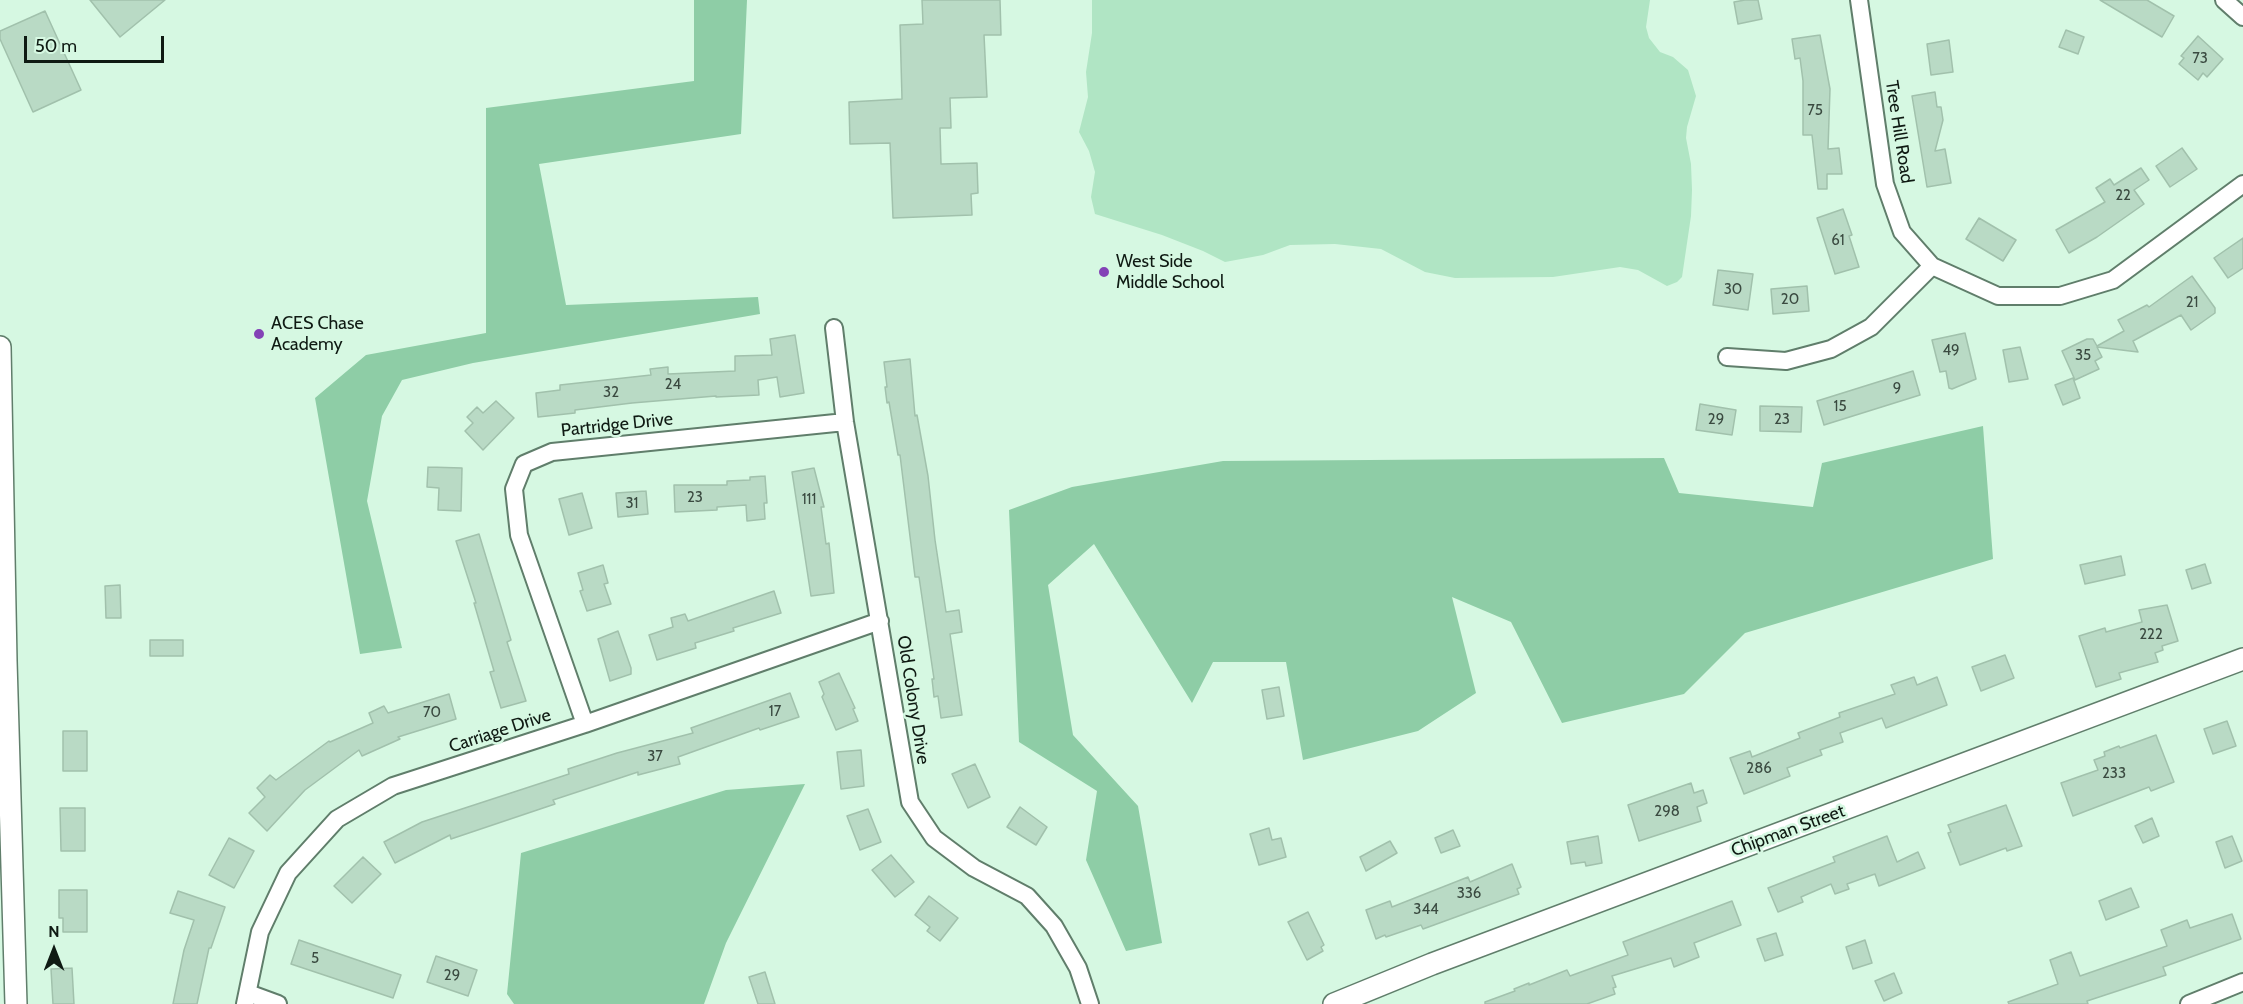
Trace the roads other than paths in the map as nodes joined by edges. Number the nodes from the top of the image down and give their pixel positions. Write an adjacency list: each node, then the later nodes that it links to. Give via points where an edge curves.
1 (1859, 0): 5 (street, Tree Hill Road, via 1885,184 1902,232)
2 (2224, 0): 3 (street)
3 (2243, 16)
4 (2243, 184): 5 (street, Tree Hill Road, via 2113,280 2060,296 1998,296)
5 (1932, 266): 8 (street, via 1871,327 1831,349 1786,361)
6 (834, 328): 9 (street, Old Colony Drive)
7 (0, 348): 15 (street)
8 (1727, 357)
9 (845, 422): 10 (street, Old Colony Drive); 12 (street, Partridge Drive, via 552,452 524,464 514,489 519,535)
10 (880, 621): 12 (street, Carriage Drive); 17 (street, Old Colony Drive, via 910,802 934,838 974,868 1027,896 1064,943 1078,968)
11 (2243, 659): 18 (street, Chipman Street)
12 (585, 724): 14 (street, Carriage Drive, via 393,786 337,819 288,873 260,932)
13 (2243, 982): 19 (street)
14 (247, 999): 16 (street)
15 (16, 1004)
16 (278, 1004)
17 (1090, 1004)
18 (1334, 1004)
19 (2189, 1004)

